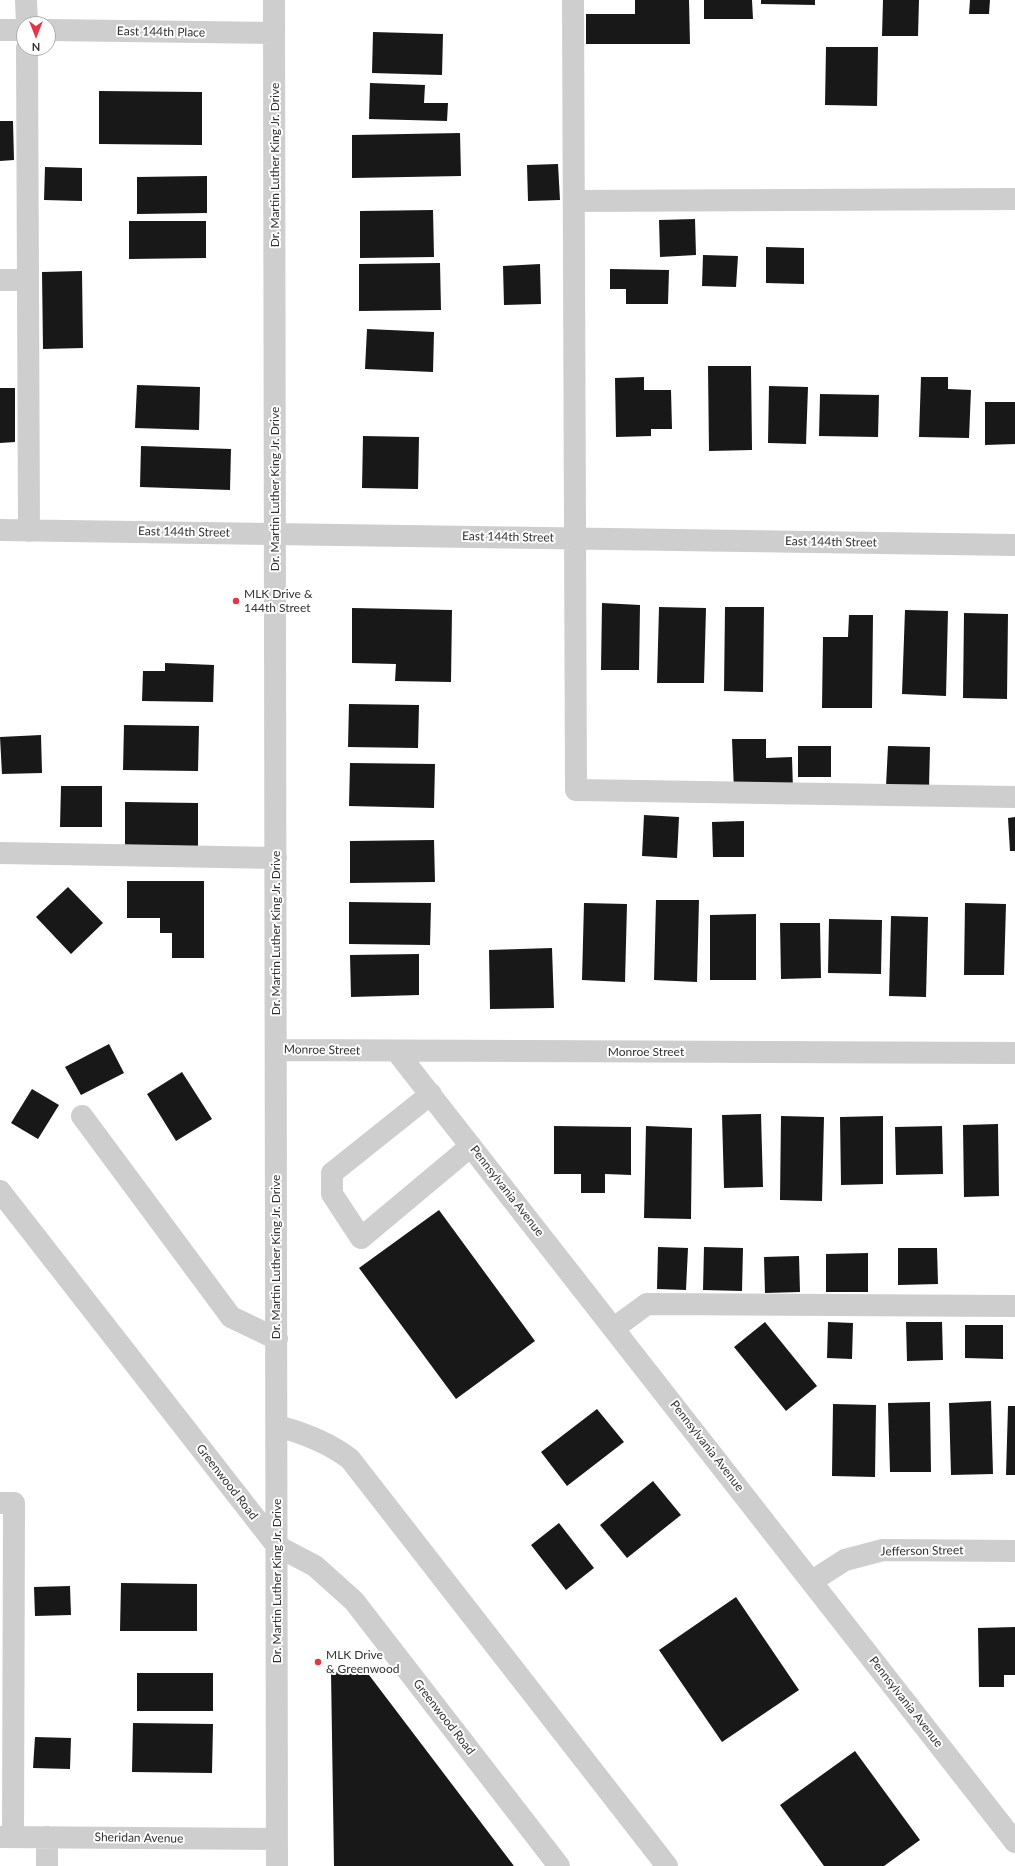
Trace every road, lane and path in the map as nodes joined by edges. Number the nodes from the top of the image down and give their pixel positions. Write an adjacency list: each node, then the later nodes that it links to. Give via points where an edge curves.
1 (26, 0): 4 (street)
2 (274, 0): 8 (street, Dr. Martin Luther King Jr. Drive)
3 (573, 0): 11 (street)
4 (27, 16)
5 (0, 30): 6 (street)
6 (16, 30)
7 (56, 30): 8 (street, East 144th Place)
8 (274, 33): 16 (street, Dr. Martin Luther King Jr. Drive)
9 (27, 56): 13 (street)
10 (1015, 199): 11 (street)
11 (574, 201): 17 (street)
12 (0, 280): 13 (street)
13 (28, 280): 15 (street)
14 (0, 530): 15 (street, East 144th Street)
15 (29, 531): 16 (street, East 144th Street)
16 (275, 534): 17 (street, East 144th Street); 21 (street, Dr. Martin Luther King Jr. Drive)
17 (575, 538): 18 (street, East 144th Street); 19 (street, via 576,790)
18 (1015, 545)
19 (1015, 797)
20 (0, 853): 21 (street)
21 (276, 858): 22 (street, Dr. Martin Luther King Jr. Drive)
22 (276, 1050): 23 (street, Monroe Street); 31 (street, Dr. Martin Luther King Jr. Drive)
23 (397, 1052): 24 (street, Monroe Street); 25 (street, Pennsylvania Avenue)
24 (1015, 1053)
25 (431, 1094): 27 (street, Pennsylvania Avenue); 27 (street, via 332,1173 332,1194 361,1238)
26 (82, 1116): 31 (street, via 231,1318)
27 (471, 1146): 30 (street, Pennsylvania Avenue)
28 (0, 1191): 34 (street, Greenwood Road)
29 (1015, 1306): 30 (street, via 647,1304)
30 (614, 1328): 36 (street, Pennsylvania Avenue)
31 (277, 1339): 32 (street, Dr. Martin Luther King Jr. Drive)
32 (277, 1426): 34 (street, Dr. Martin Luther King Jr. Drive); 44 (street, via 333,1446 350,1459)
33 (0, 1502): 38 (street, via 14,1503)
34 (277, 1546): 40 (street, Dr. Martin Luther King Jr. Drive); 43 (street, Greenwood Road, via 315,1566 354,1601)
35 (1015, 1551): 36 (street, Jefferson Street, via 883,1550 845,1560)
36 (812, 1581): 37 (street, Pennsylvania Avenue)
37 (1011, 1829)
38 (7, 1837): 39 (street, Sheridan Avenue)
39 (48, 1837): 40 (street, Sheridan Avenue); 41 (street)
40 (277, 1839): 42 (street, Dr. Martin Luther King Jr. Drive)
41 (47, 1866)
42 (277, 1866)
43 (559, 1866)
44 (667, 1866)

